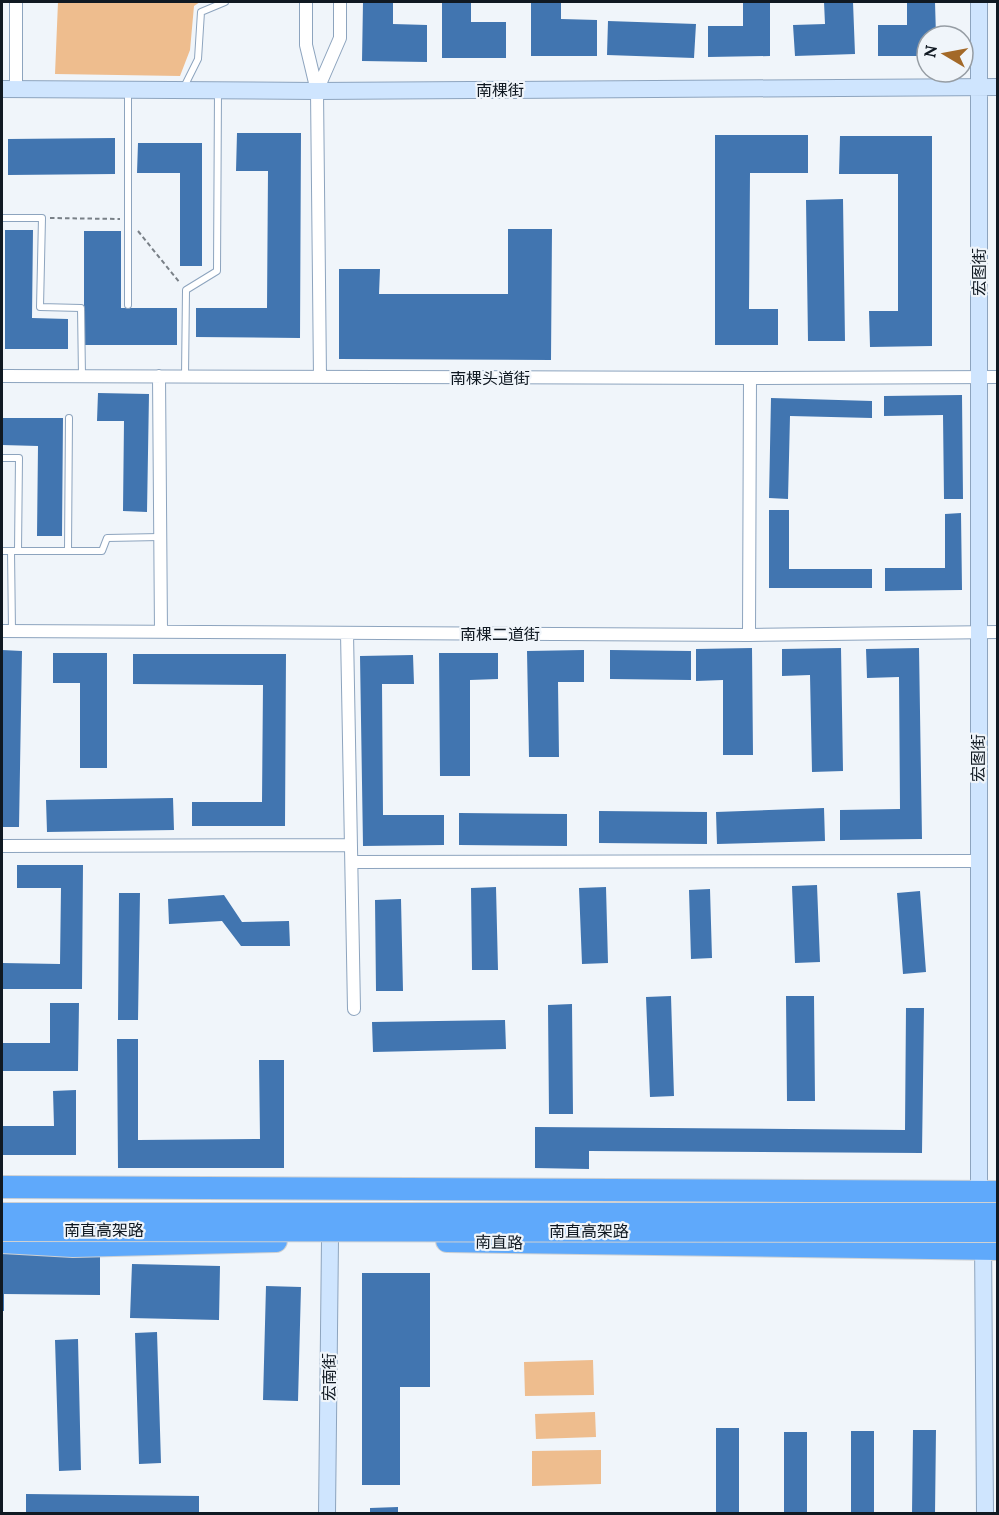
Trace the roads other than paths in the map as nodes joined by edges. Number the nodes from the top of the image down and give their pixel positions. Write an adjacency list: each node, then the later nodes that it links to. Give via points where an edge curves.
1 (16, 2): 8 (street)
2 (225, 2): 10 (lane, via 201,12 198,59)
3 (306, 2): 12 (street, via 306,45)
4 (340, 2): 12 (street, via 340,38)
5 (979, 2): 6 (street, 宏图街)
6 (979, 87): 7 (street, 南棵街); 12 (street, 南棵街); 20 (street, 宏图街)
7 (998, 87)
8 (9, 89): 9 (street, 南棵街)
9 (128, 90): 10 (street, 南棵街); 14 (lane)
10 (182, 90): 11 (street, 南棵街)
11 (218, 90): 12 (street, 南棵街); 18 (lane, via 217,271 186,290)
12 (317, 91): 19 (street)
13 (2, 218): 16 (lane, via 42,218 40,307 81,308)
14 (128, 305)
15 (2, 376): 16 (street, 南棵头道街)
16 (82, 376): 17 (street, 南棵头道街)
17 (159, 376): 18 (street, 南棵头道街); 25 (street)
18 (185, 376): 19 (street, 南棵头道街)
19 (320, 377): 22 (street, 南棵头道街)
20 (979, 377): 21 (street, 南棵头道街); 22 (street, 南棵头道街); 31 (street, 宏图街)
21 (998, 377)
22 (750, 378): 34 (street)
23 (69, 418): 28 (lane)
24 (2, 458): 27 (lane, via 19,458)
25 (160, 537): 28 (lane, via 107,538 102,551); 30 (street)
26 (2, 551): 27 (lane)
27 (15, 551): 28 (lane); 29 (lane)
28 (68, 551)
29 (7, 631): 30 (street, 南棵二道街)
30 (161, 632): 33 (street, 南棵二道街)
31 (978, 632): 32 (street, 南棵二道街); 34 (street, 南棵二道街); 37 (street, 宏图街)
32 (998, 632)
33 (347, 633): 34 (street, 南棵二道街); 35 (street)
34 (749, 635)
35 (351, 845): 36 (street); 38 (street)
36 (2, 846)
37 (978, 861): 38 (street); 41 (street, 宏图街)
38 (351, 862): 39 (street)
39 (354, 1009)
40 (2, 1187): 41 (highway)
41 (988, 1192): 47 (street, 宏图街)
42 (2, 1214): 43 (highway, 南直高架路, bridge)
43 (998, 1214)
44 (2, 1230): 47 (highway, 南直高架路, bridge)
45 (330, 1240): 46 (highway, 南直路, via 73,1246); 47 (highway, 南直路); 48 (street, 宏南街)
46 (2, 1242)
47 (993, 1243): 49 (street, 宏图街)
48 (327, 1514)
49 (985, 1514)

